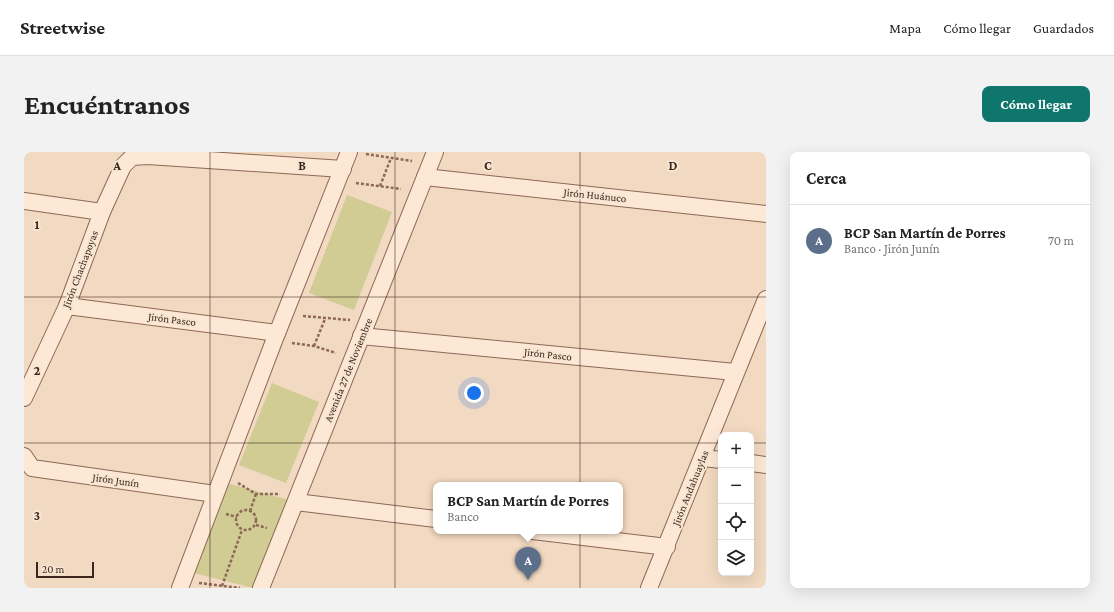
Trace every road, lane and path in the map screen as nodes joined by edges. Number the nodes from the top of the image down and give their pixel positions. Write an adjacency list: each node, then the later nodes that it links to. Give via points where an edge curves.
1 (349, 152): 2 (path); 4 (street)
2 (391, 158): 3 (path); 5 (path)
3 (427, 171): 5 (path); 8 (street, Jirón Huánuco); 13 (street, Avenida 27 de Noviembre)
4 (340, 175): 5 (path); 7 (street, Jirón Chachapoyas, via 148,156 132,157 123,166); 11 (street)
5 (380, 186)
6 (24, 201): 7 (street)
7 (102, 212): 10 (street, Jirón Chachapoyas)
8 (766, 214)
9 (766, 299): 18 (street, Jirón Andahuaylas)
10 (67, 306): 15 (street, Jirón Pasco); 19 (street, Jirón Chachapoyas)
11 (285, 313): 12 (path); 15 (street)
12 (324, 319): 13 (path); 16 (path)
13 (367, 321): 14 (street, Avenida 27 de Noviembre)
14 (361, 336): 17 (street, Avenida 27 de Noviembre); 18 (street, Jirón Pasco)
15 (276, 337): 16 (path); 25 (street)
16 (314, 346): 17 (path)
17 (353, 358): 28 (street, Avenida 27 de Noviembre)
18 (735, 372): 21 (street, Jirón Andahuaylas)
19 (24, 398)
20 (24, 456): 26 (street, Jirón Junín, via 32,468)
21 (703, 458): 22 (street); 33 (street, Jirón Andahuaylas)
22 (718, 460)
23 (754, 463): 24 (street)
24 (766, 465)
25 (223, 474): 26 (street); 27 (path)
26 (215, 494): 36 (street)
27 (256, 494): 28 (path); 29 (path)
28 (297, 498): 30 (street); 38 (street, Avenida 27 de Noviembre)
29 (250, 511): 31 (path, via 240,512 236,517 236,522); 31 (path, via 255,514 256,525 247,531)
30 (433, 519)
31 (242, 530): 35 (path)
32 (558, 534): 33 (street)
33 (666, 547): 39 (street, Jirón Andahuaylas)
34 (196, 583): 35 (path)
35 (222, 586): 37 (path)
36 (180, 588)
37 (240, 588)
38 (261, 588)
39 (649, 588)

